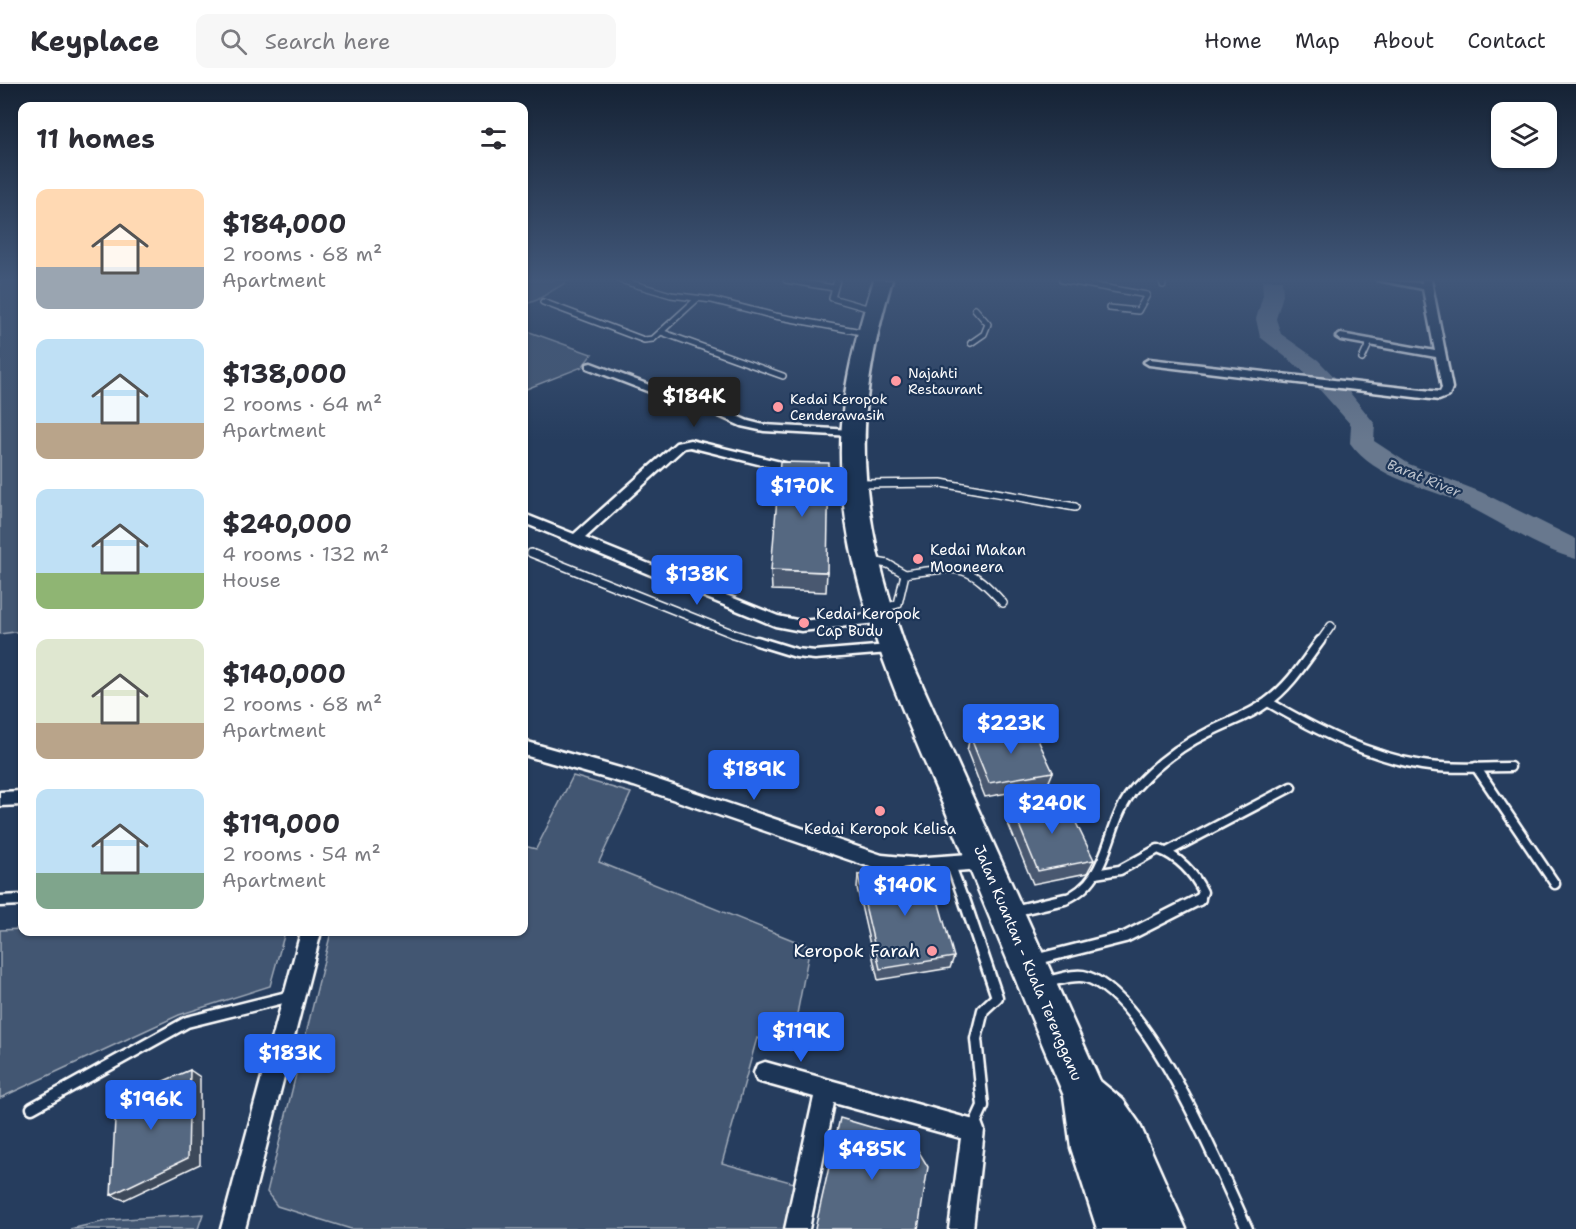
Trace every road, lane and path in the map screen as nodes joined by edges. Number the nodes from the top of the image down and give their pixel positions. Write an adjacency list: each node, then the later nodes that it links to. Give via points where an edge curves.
1 (627, 333): 2 (lane, via 644,340)
2 (659, 333)
3 (665, 333): 14 (lane)
4 (984, 333): 9 (lane)
5 (1437, 333): 10 (street)
6 (868, 334): 15 (highway, Jalan Kuantan - Kuala Terengganu, via 859,367)
7 (1341, 337): 8 (street)
8 (1370, 342): 10 (street); 11 (lane)
9 (971, 343)
10 (1442, 355): 12 (street, via 1447,388 1439,397)
11 (1362, 359)
12 (1149, 362)
13 (591, 366): 15 (street, via 692,400 745,424)
14 (783, 376)
15 (852, 433): 16 (highway, Jalan Kuantan - Kuala Terengganu)
16 (855, 480): 17 (lane, via 941,483); 19 (street, via 810,473 690,443 680,445); 21 (highway, Jalan Kuantan - Kuala Terengganu)
17 (1075, 507)
18 (528, 520): 19 (street)
19 (576, 538): 24 (street, via 783,623)
20 (531, 553): 24 (lane, via 734,634 796,653 815,655)
21 (866, 560): 22 (lane, via 888,564); 24 (highway, Jalan Kuantan - Kuala Terengganu)
22 (905, 574): 23 (lane, via 963,568 982,578); 24 (lane, via 901,598)
23 (1003, 603)
24 (884, 625): 32 (highway, Jalan Kuantan - Kuala Terengganu)
25 (1331, 626): 26 (lane, via 1286,687)
26 (1268, 702): 28 (lane, via 1340,739 1398,760); 33 (lane, via 1195,739 1136,787 1124,802)
27 (528, 749): 32 (street, via 634,779 882,863 914,866)
28 (1476, 767): 29 (lane); 34 (lane)
29 (1510, 768)
30 (1291, 787): 31 (lane)
31 (1167, 852): 33 (lane, via 1151,851 1120,870); 39 (lane, via 1201,884 1199,901 1125,937)
32 (967, 862): 37 (highway, Jalan Kuantan - Kuala Terengganu); 45 (lane, via 997,997 982,1010 976,1040 982,1106)
33 (1095, 874): 37 (lane, via 1086,886 1066,898)
34 (1555, 884)
35 (18, 900): 36 (lane)
36 (0, 901)
37 (1006, 913): 39 (highway, Jalan Kuantan - Kuala Terengganu)
38 (310, 936): 40 (street)
39 (1032, 972): 43 (highway, Jalan Kuantan - Kuala Terengganu); 51 (lane, via 1087,976 1128,1006 1165,1061)
40 (293, 995): 44 (lane, via 187,1023); 46 (street)
41 (765, 1073): 42 (street)
42 (826, 1090): 45 (street); 47 (street)
43 (1085, 1096): 49 (highway, Jalan Kuantan - Kuala Terengganu, via 1093,1155); 50 (highway, Jalan Kuantan - Kuala Terengganu, via 1108,1116 1124,1138)
44 (32, 1108)
45 (973, 1130): 48 (street)
46 (233, 1229)
47 (797, 1229)
48 (961, 1229)
49 (1120, 1229)
50 (1163, 1229)
51 (1247, 1229)

